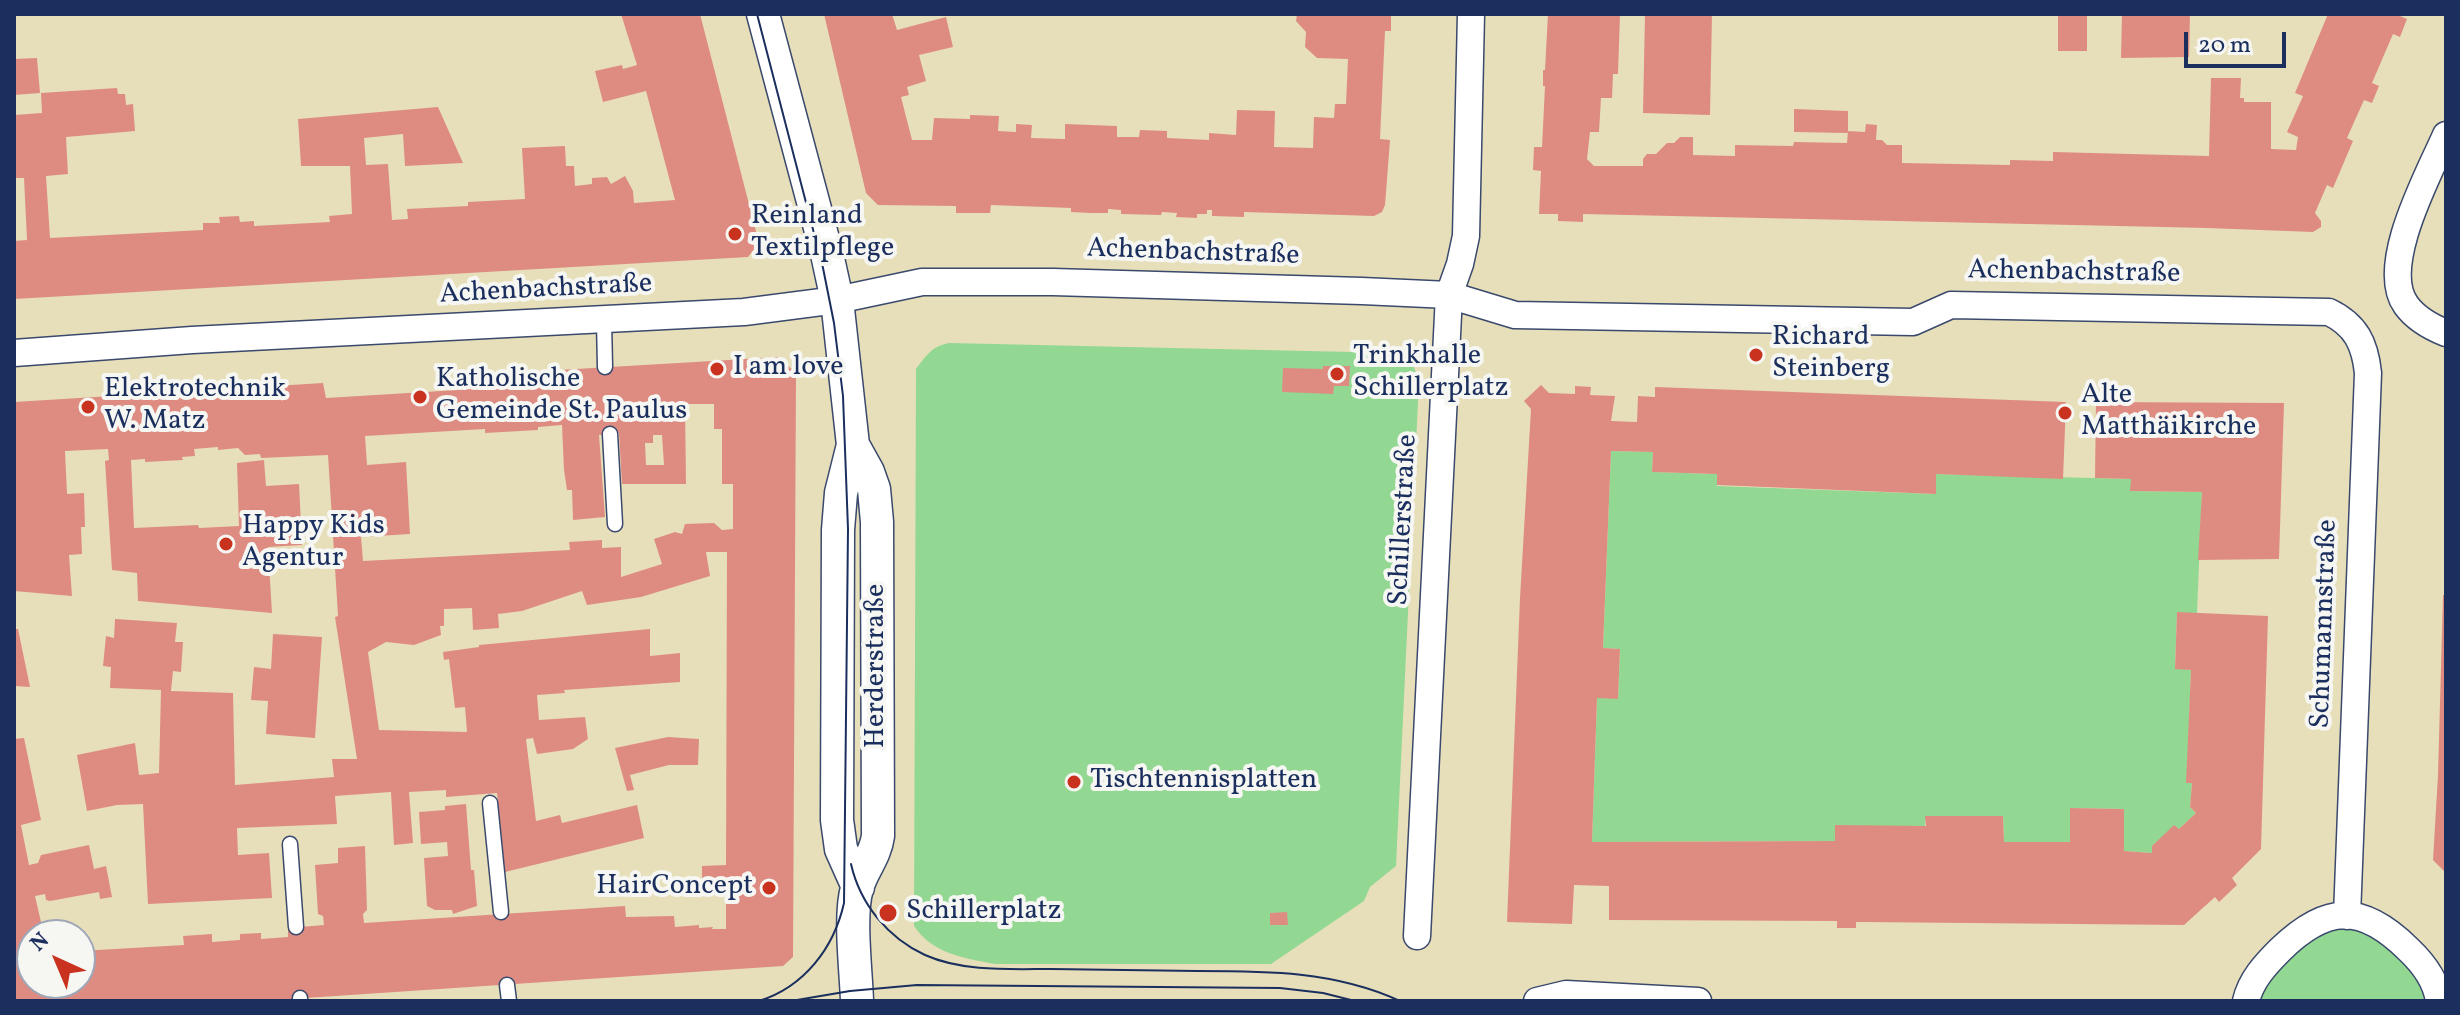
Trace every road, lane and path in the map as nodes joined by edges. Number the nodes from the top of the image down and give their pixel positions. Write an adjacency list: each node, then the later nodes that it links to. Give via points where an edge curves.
1 (763, 14): 5 (street, Herderstraße)
2 (1471, 14): 4 (street, Schillerstraße, via 1466,236)
3 (2446, 135): 7 (street, via 2401,250 2399,285 2404,303 2422,321)
4 (1449, 295): 5 (street, Achenbachstraße, via 922,282); 8 (street, Achenbachstraße, via 1515,315 1913,322 1951,305 2308,310 2343,318); 18 (street, Schillerstraße)
5 (837, 300): 6 (street, Achenbachstraße); 21 (street, Herderstraße, via 853,445 838,530 837,820 841,849 858,887)
6 (604, 321): 9 (street, Achenbachstraße); 10 (lane)
7 (2446, 333)
8 (2358, 335): 16 (street, Schumannstraße, via 2368,373)
9 (14, 353)
10 (605, 367)
11 (610, 434): 12 (lane)
12 (615, 524)
13 (490, 803): 15 (lane)
14 (290, 844): 17 (lane)
15 (501, 912)
16 (2347, 916): 24 (street, via 2327,917 2298,933 2262,968); 25 (street, via 2387,929 2423,965)
17 (296, 927)
18 (1417, 936)
19 (507, 985): 20 (lane)
20 (509, 1001)
21 (857, 1001)
22 (1537, 1001): 23 (street, via 1566,994)
23 (1698, 1001)
24 (2246, 1001)
25 (2439, 1001)

